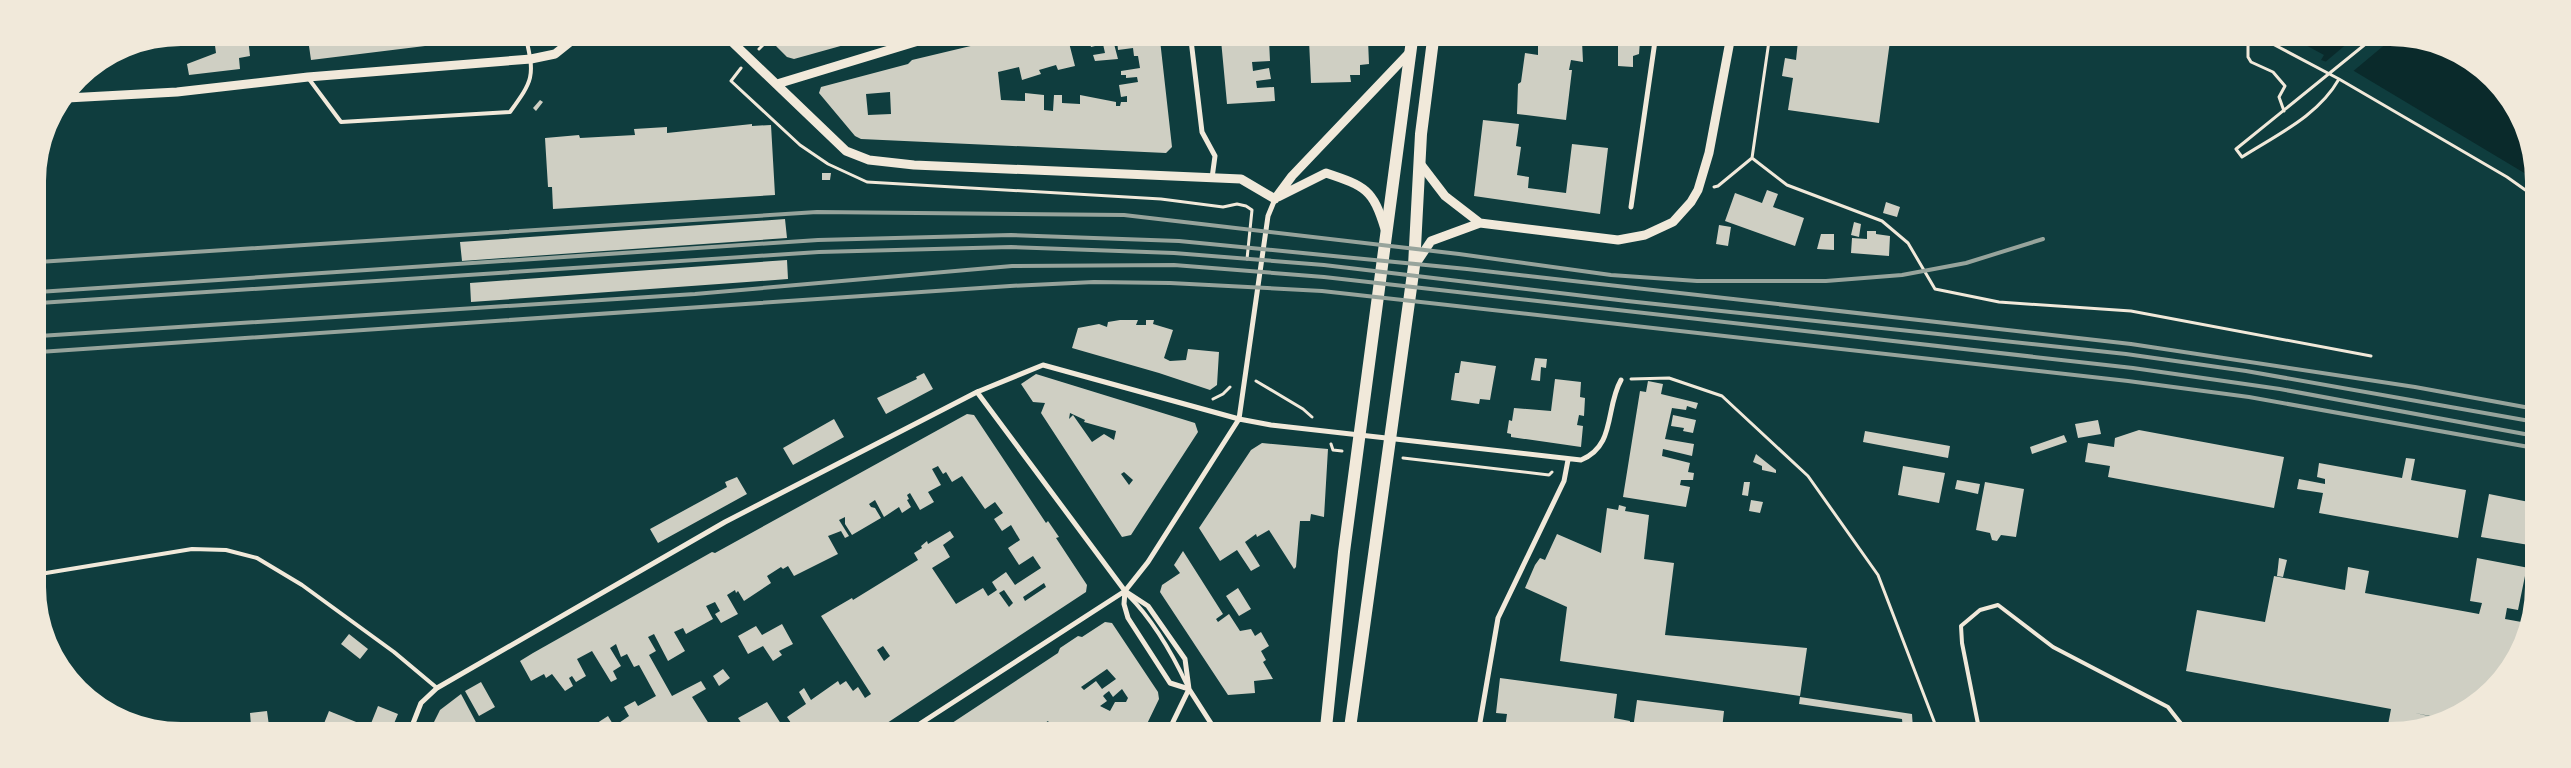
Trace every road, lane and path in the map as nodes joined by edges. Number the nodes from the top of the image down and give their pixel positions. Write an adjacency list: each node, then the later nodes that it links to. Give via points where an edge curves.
1 (528, 46): 14 (lane)
2 (565, 46): 14 (street, via 555,54)
3 (736, 46): 17 (street)
4 (902, 46): 17 (street)
5 (1192, 46): 22 (street, via 1202,132 1215,156)
6 (1412, 46): 25 (street, via 1292,176); 28 (main road)
7 (1433, 46): 21 (main road)
8 (1654, 46): 26 (street)
9 (1729, 46): 23 (street, via 1709,153)
10 (1768, 46): 20 (path)
11 (2248, 46): 19 (path, via 2251,62 2273,72 2285,86 2279,97)
12 (2276, 46): 16 (path)
13 (2363, 46): 19 (path)
14 (531, 59): 15 (street); 15 (lane, via 530,84 510,112 342,122)
15 (308, 77): 18 (street, via 177,92)
16 (2339, 79): 19 (path, via 2330,95 2314,111 2242,157 2236,149); 24 (path)
17 (777, 84): 22 (street, via 846,151 869,160 914,165)
18 (75, 98)
19 (2284, 111)
20 (1752, 158): 23 (path, via 1718,186); 30 (path, via 1787,185 1882,221 1908,243 1935,289 1999,302 2131,311)
21 (1419, 162): 27 (street, via 1445,196); 29 (main road)
22 (1212, 178): 25 (street, via 1241,179)
23 (1698, 190): 27 (street, via 1673,222 1645,235 1618,240)
24 (2525, 190)
25 (1275, 199): 28 (street, via 1326,173 1342,178 1357,183 1377,203); 31 (street, via 1268,216)
26 (1631, 207)
27 (1480, 223): 29 (street, via 1431,242)
28 (1387, 235): 45 (main road, via 1344,552)
29 (1414, 266): 46 (main road)
30 (2371, 356)
31 (1247, 376): 36 (street); 37 (path, via 1304,409)
32 (1621, 380): 40 (street, via 1603,444 1594,455); 48 (path, via 1669,378 1722,396 1808,476 1878,575)
33 (1231, 385): 35 (path, via 1223,394)
34 (978, 392): 35 (street, via 1043,365); 42 (street); 43 (street, via 725,522)
35 (1195, 406): 36 (street)
36 (1240, 419): 37 (street); 42 (street, via 1148,562)
37 (1326, 430): 38 (path, via 1333,450); 40 (street)
38 (1351, 452)
39 (1398, 458): 40 (path, via 1548,475)
40 (1568, 460): 47 (street, via 1564,481 1498,618)
41 (46, 573): 43 (lane, via 192,549 226,550 257,558 302,585 394,652)
42 (1125, 591): 44 (lane, via 1140,607); 44 (street, via 1148,606 1185,659); 44 (street, via 1128,618 1170,683); 52 (street)
43 (437, 688): 51 (street, via 421,703)
44 (1189, 689): 53 (street); 54 (street)
45 (1327, 721)
46 (1351, 721)
47 (1480, 721)
48 (1934, 721)
49 (1977, 721): 50 (lane, via 1961,626 1980,610 1998,605 2053,647 2168,707)
50 (2179, 721)
51 (414, 722)
52 (923, 722)
53 (1173, 722)
54 (1210, 722)

